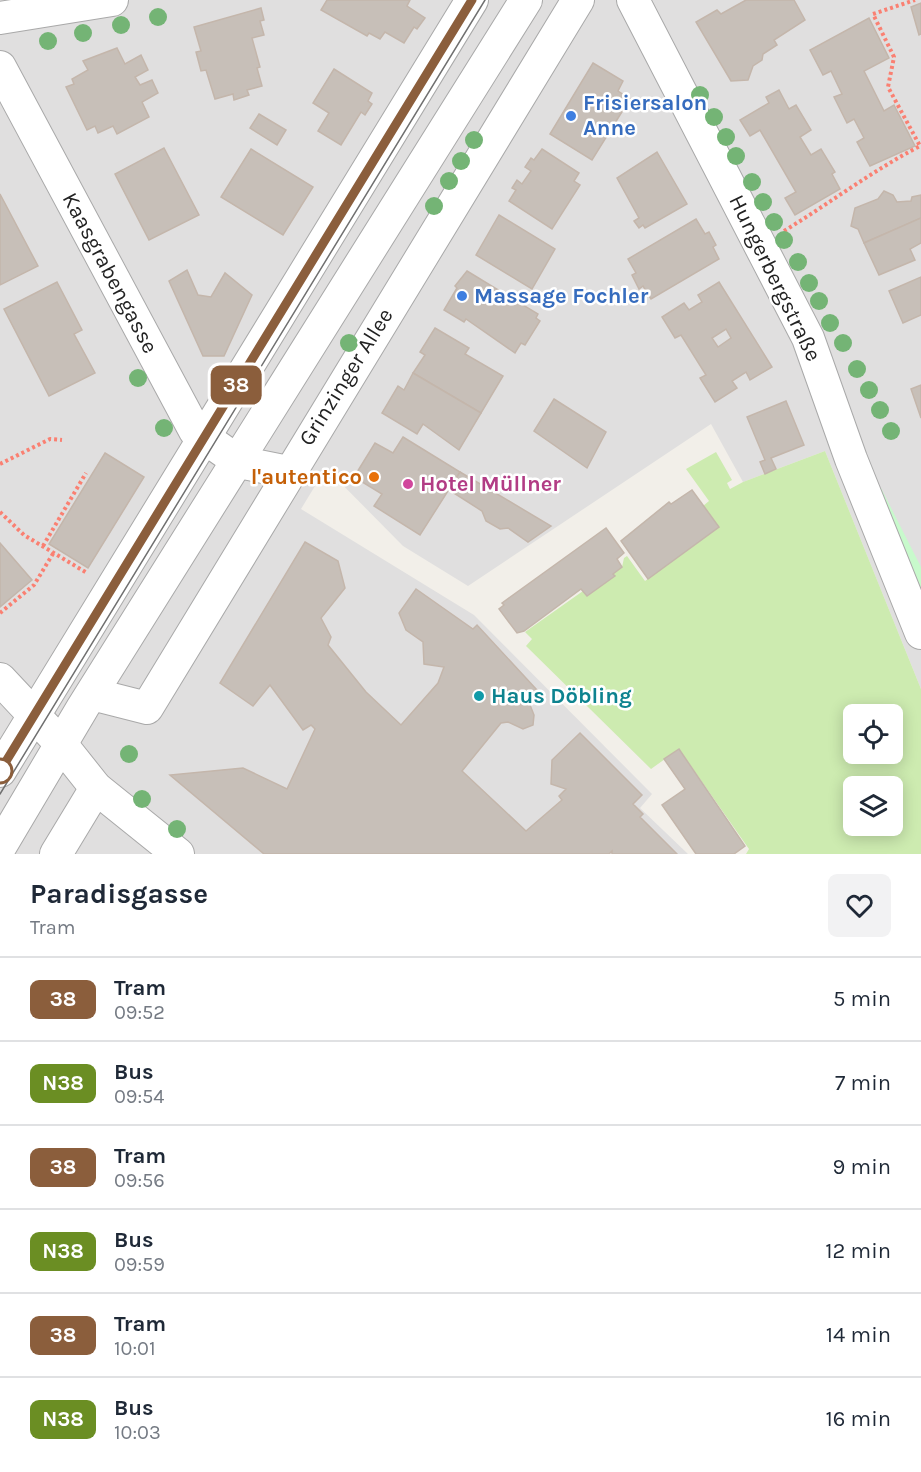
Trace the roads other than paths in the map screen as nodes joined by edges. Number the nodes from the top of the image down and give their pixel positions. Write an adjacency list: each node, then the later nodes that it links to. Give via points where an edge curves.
1 (112, 0): 6 (street)
2 (472, 0): 8 (street)
3 (526, 0): 9 (street, Grinzinger Allee)
4 (578, 0): 10 (street, Grinzinger Allee)
5 (633, 0): 11 (street, Hungerbergstraße, via 808,338 851,459)
6 (0, 18)
7 (0, 68): 8 (street, Kaasgrabengasse, via 195,431)
8 (204, 438): 9 (street, Kaasgrabengasse); 14 (street)
9 (238, 462): 10 (street); 13 (street, Grinzinger Allee)
10 (288, 472): 13 (street, Grinzinger Allee, via 284,485 147,708)
11 (921, 633)
12 (0, 679): 14 (street)
13 (92, 694): 15 (street, Grinzinger Allee)
14 (34, 716): 15 (street); 16 (street)
15 (61, 744): 17 (street); 18 (street, Grinzinger Allee)
16 (0, 771)
17 (96, 788): 19 (street); 20 (street)
18 (0, 847)
19 (56, 854)
20 (178, 854)

